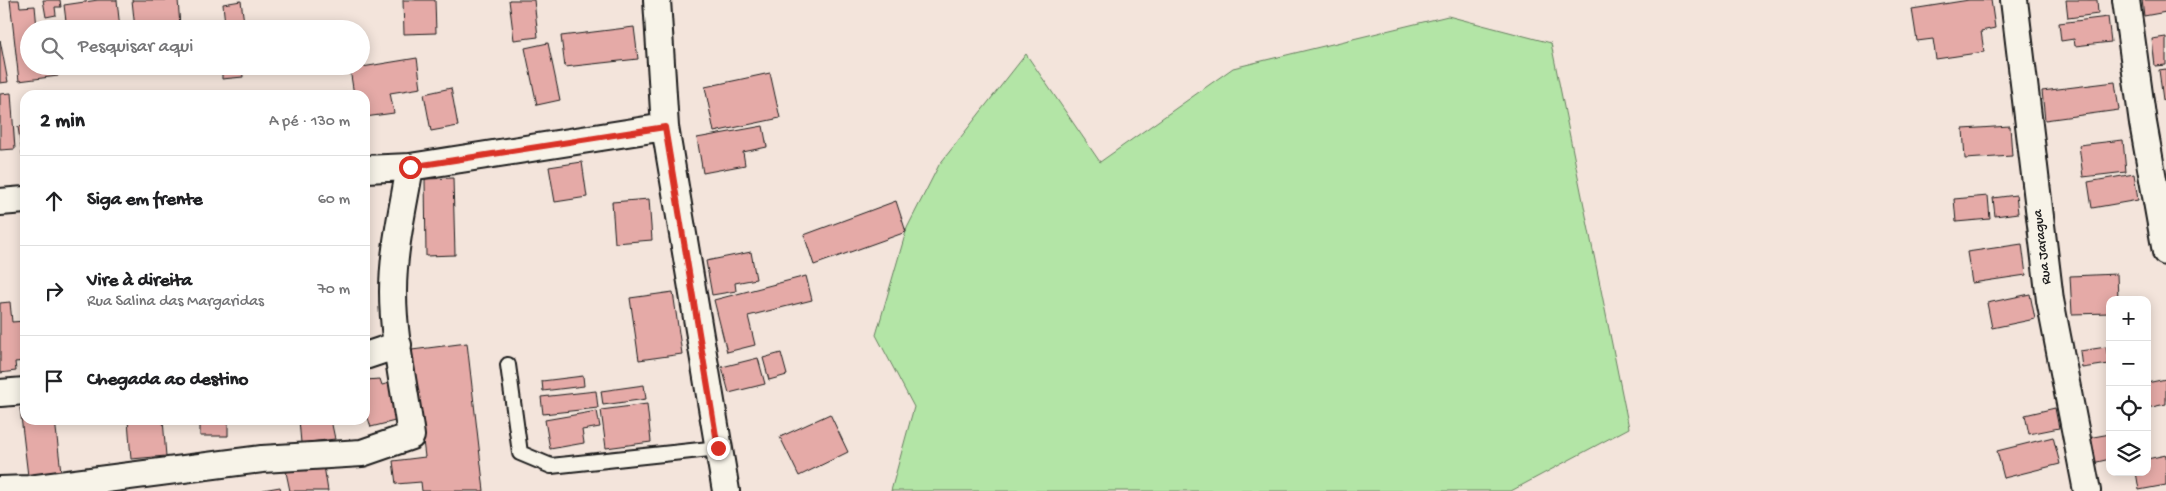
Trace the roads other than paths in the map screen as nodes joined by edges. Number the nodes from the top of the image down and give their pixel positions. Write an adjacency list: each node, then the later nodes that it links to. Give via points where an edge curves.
1 (657, 0): 4 (street)
2 (2014, 0): 18 (street, Rua Jaragua, via 2050,300)
3 (2126, 0): 9 (street)
4 (665, 127): 5 (street); 15 (street)
5 (410, 167): 6 (street); 10 (street, via 396,245 393,292)
6 (370, 170)
7 (20, 200): 8 (street)
8 (0, 202)
9 (2166, 252)
10 (398, 345): 11 (street); 16 (street, via 411,436 362,453 262,459)
11 (370, 354)
12 (508, 365): 15 (lane, via 520,453 551,466)
13 (20, 392): 14 (street)
14 (0, 393)
15 (718, 448): 17 (street)
16 (0, 490)
17 (726, 491)
18 (2087, 491)

